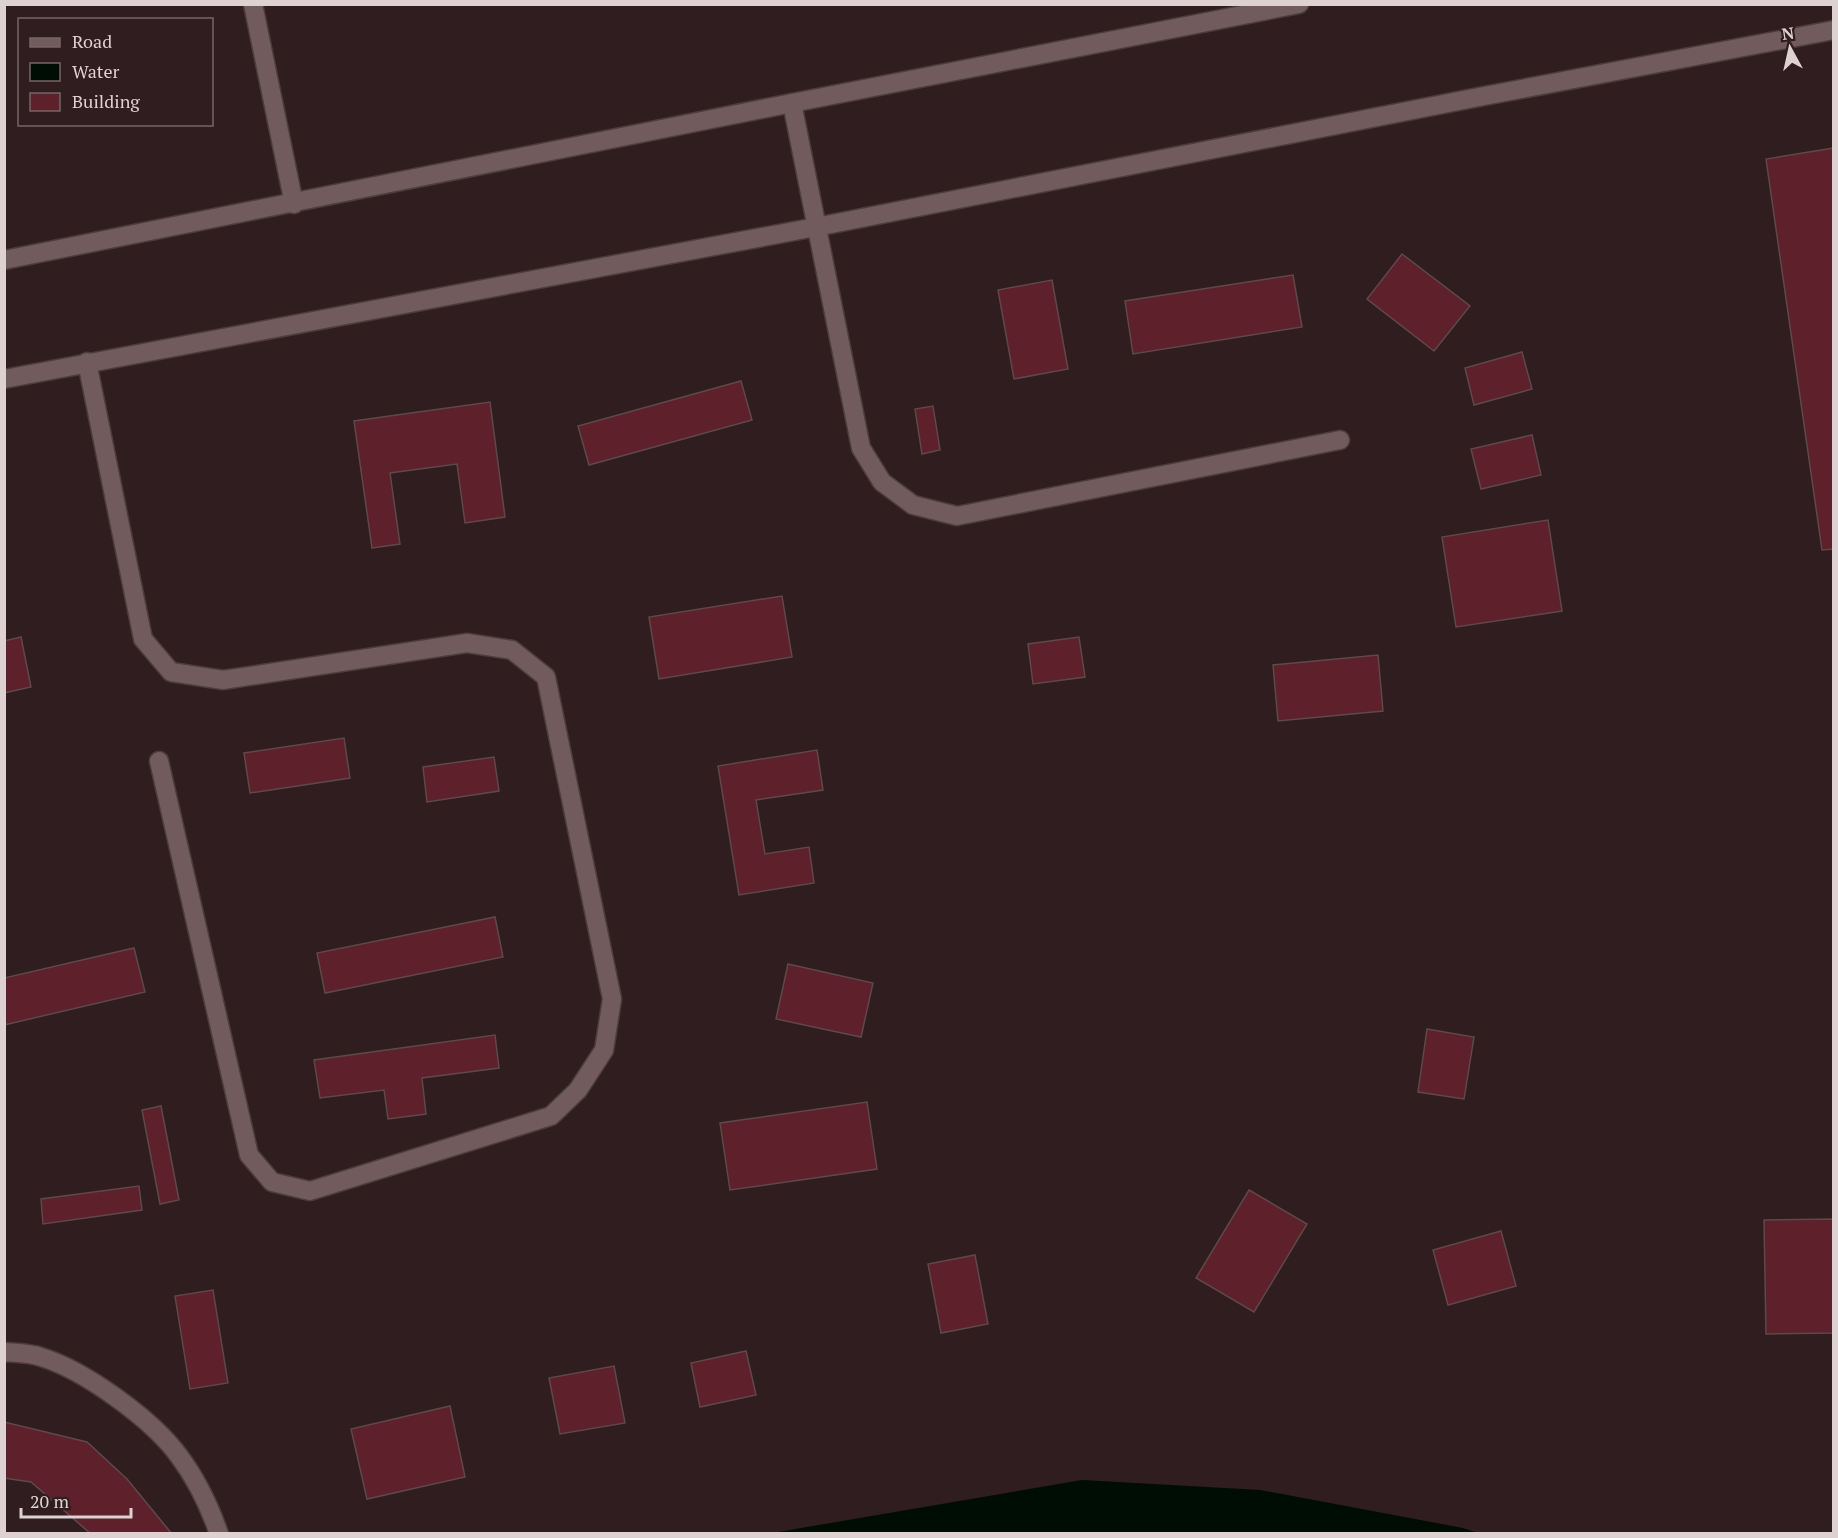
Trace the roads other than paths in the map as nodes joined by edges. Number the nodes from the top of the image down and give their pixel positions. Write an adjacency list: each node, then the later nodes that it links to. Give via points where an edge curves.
1 (253, 4): 5 (street)
2 (1299, 4): 4 (street)
3 (1833, 30): 6 (street)
4 (792, 103): 5 (street); 6 (street)
5 (294, 204): 7 (street)
6 (816, 227): 8 (street); 10 (street, via 861,448 882,483 913,505 957,516)
7 (4, 260)
8 (87, 362): 9 (street); 11 (street, via 143,639 171,672 223,680 467,643 512,650 546,677 612,999 604,1050 578,1090 551,1116 310,1191 272,1182 249,1155)
9 (4, 379)
10 (1340, 440)
11 (159, 761)
12 (4, 1352): 13 (street, via 40,1356 81,1373 138,1414 178,1454 208,1501)
13 (219, 1533)

